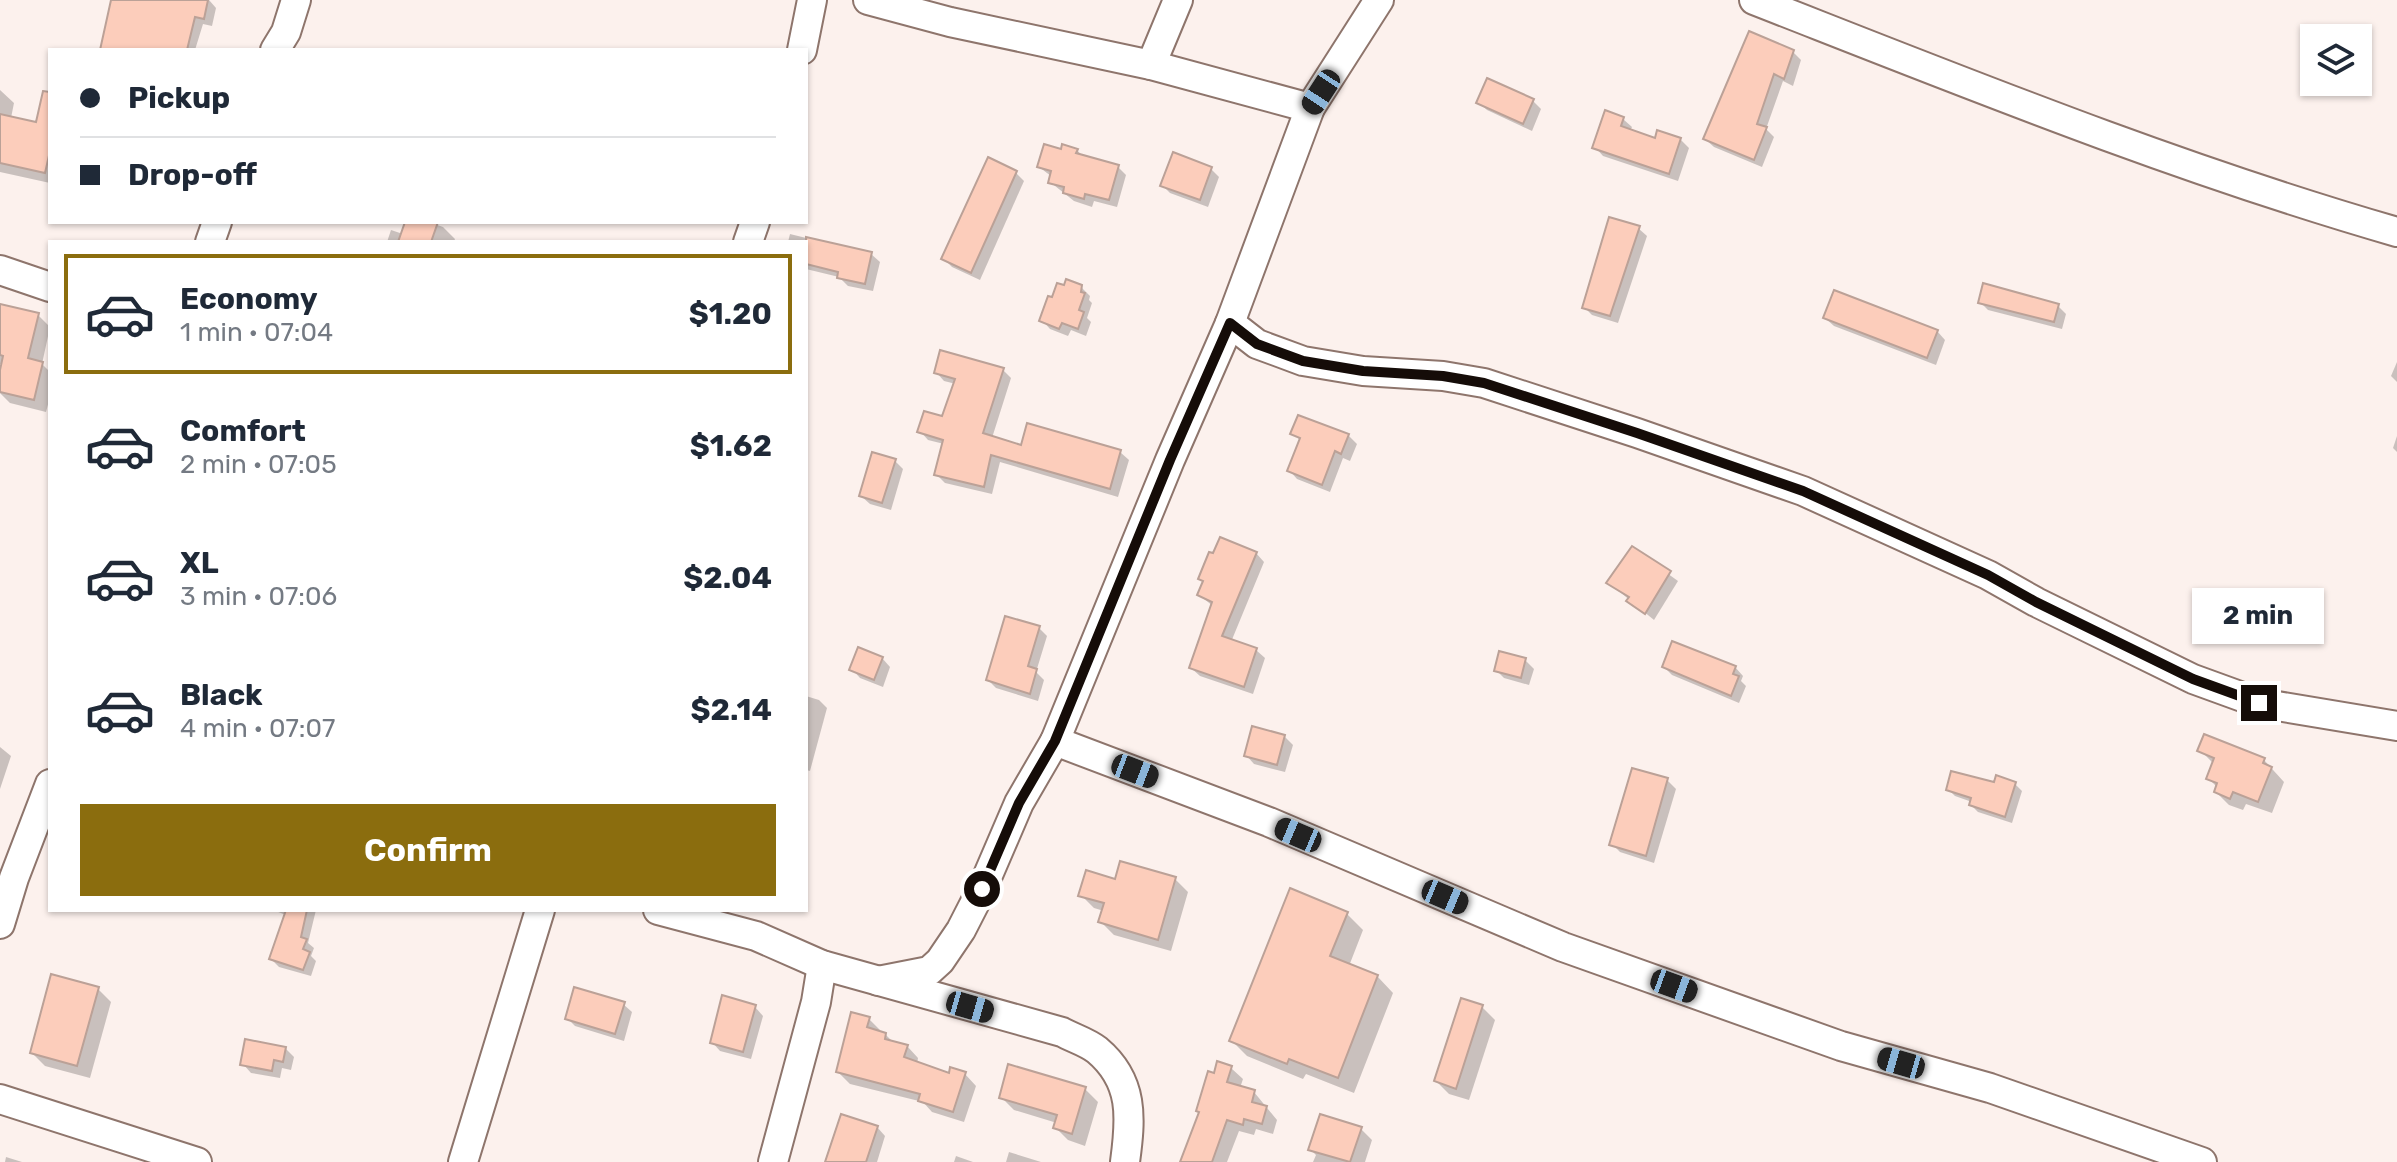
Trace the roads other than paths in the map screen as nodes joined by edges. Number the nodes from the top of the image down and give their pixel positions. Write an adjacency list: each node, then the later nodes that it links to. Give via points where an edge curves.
1 (296, 0): 7 (street)
2 (812, 0): 8 (street)
3 (868, 0): 9 (street)
4 (1178, 0): 9 (street)
5 (1379, 0): 10 (street)
6 (1754, 0): 11 (street, via 1987,92 2298,203)
7 (276, 48)
8 (802, 48)
9 (1151, 65): 10 (street)
10 (1310, 108): 14 (street)
11 (2397, 232)
12 (0, 270): 13 (street)
13 (48, 286)
14 (1230, 323): 15 (street, via 1257,344 1303,361 1484,383 1637,433 1803,491 1988,575 2193,679 2259,703); 16 (street)
15 (2397, 726)
16 (1055, 741): 22 (street, via 1019,803 961,930 940,961 929,971); 28 (street, via 1269,822 1563,947 1841,1046 1990,1088)
17 (48, 789): 20 (street)
18 (539, 912): 25 (street)
19 (666, 912): 21 (street, via 756,936)
20 (0, 924)
21 (822, 965): 22 (street); 26 (street)
22 (878, 981): 27 (street, via 1062,1032 1095,1048 1116,1070 1127,1096 1131,1120)
23 (0, 1099): 24 (street)
24 (197, 1162)
25 (463, 1162)
26 (773, 1162)
27 (1125, 1162)
28 (2202, 1162)

